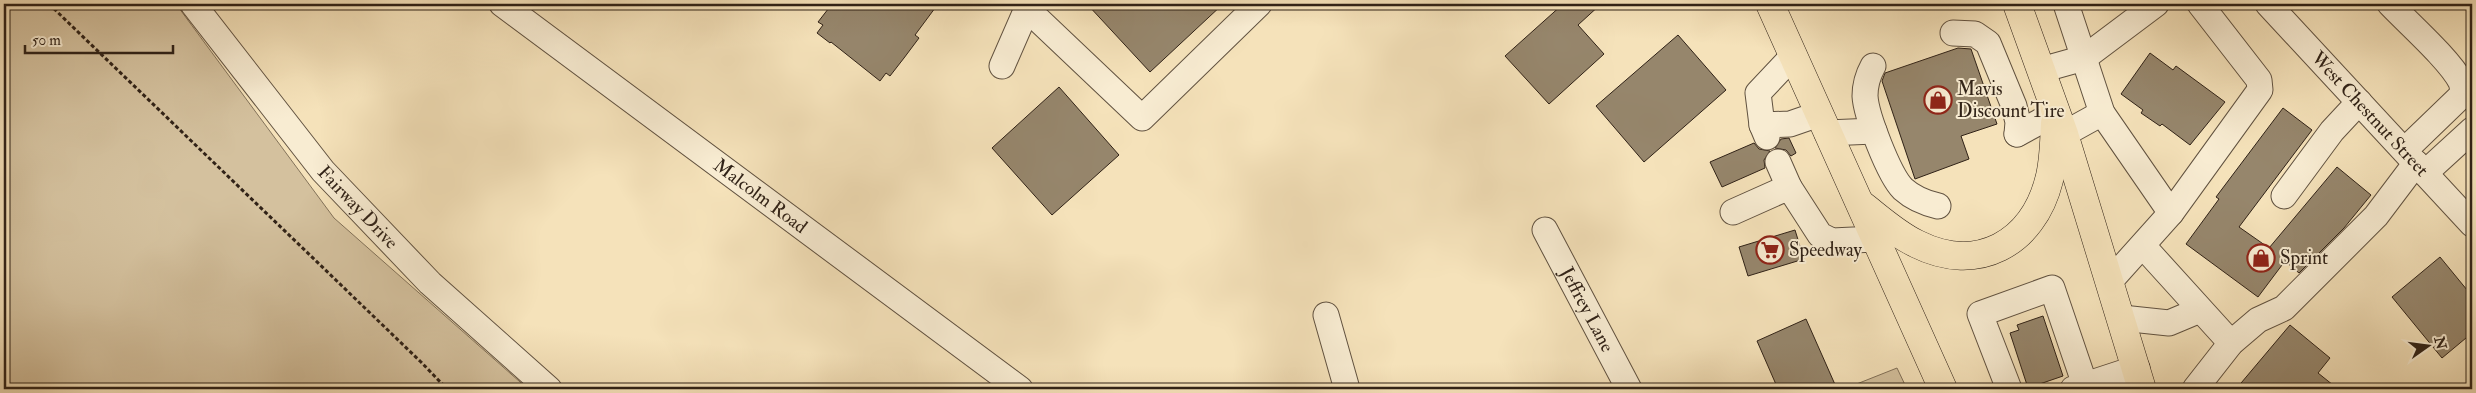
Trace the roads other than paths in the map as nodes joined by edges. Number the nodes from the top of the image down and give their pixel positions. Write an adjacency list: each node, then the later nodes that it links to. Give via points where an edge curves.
1 (193, 4): 43 (street, Fairway Drive, via 323,171 430,283)
2 (502, 4): 44 (street, Malcolm Road)
3 (1259, 4): 11 (street, via 1142,118)
4 (1770, 4): 13 (highway)
5 (2017, 4): 17 (highway)
6 (2066, 4): 14 (street)
7 (2156, 4): 14 (street)
8 (2200, 4): 31 (street, via 2259,80 2260,90)
9 (2268, 4): 18 (street, West Chestnut Street)
10 (2390, 4): 25 (street, via 2451,68 2462,84 2462,94)
11 (1028, 6): 15 (street)
12 (1953, 33): 20 (street, via 1975,34 1988,43 2014,106 2018,122 2016,134)
13 (1793, 56): 21 (highway); 21 (street, via 1758,92 1764,131 1790,124)
14 (2084, 58): 17 (street); 19 (street)
15 (1002, 66)
16 (1873, 66): 23 (street, via 1865,94)
17 (2041, 70): 20 (highway)
18 (2359, 102): 25 (street, West Chestnut Street); 27 (street, via 2332,131)
19 (2102, 114): 20 (street); 31 (street)
20 (2060, 123): 28 (highway, via 2043,199 2029,226 2002,247 1974,256 1938,252 1907,238); 36 (highway)
21 (1823, 124): 23 (street); 28 (highway)
22 (2472, 130): 25 (street)
23 (1874, 131): 29 (street, via 1898,183 1913,197)
24 (1778, 162): 26 (street)
25 (2415, 162): 32 (street, West Chestnut Street); 40 (street, via 2376,216 2284,308 2258,320)
26 (1789, 187): 30 (street); 34 (street, via 1820,235 1832,242)
27 (2284, 196)
28 (1858, 201): 34 (highway)
29 (1938, 206)
30 (1733, 212)
31 (2171, 213): 35 (street)
32 (2472, 224)
33 (1545, 230): 46 (street, Jeffrey Lane)
34 (1875, 239): 47 (highway)
35 (2143, 246): 36 (street); 37 (street)
36 (2111, 280): 39 (highway)
37 (2200, 310): 39 (street, via 2169,322); 40 (street)
38 (1326, 315): 45 (street)
39 (2122, 318): 41 (highway)
40 (2231, 343): 49 (street)
41 (2140, 379): 42 (street)
42 (2079, 387): 48 (street, via 2052,288 1980,314)
43 (549, 389)
44 (1020, 389)
45 (1347, 389)
46 (1629, 389)
47 (1943, 389)
48 (2008, 389)
49 (2195, 389)

